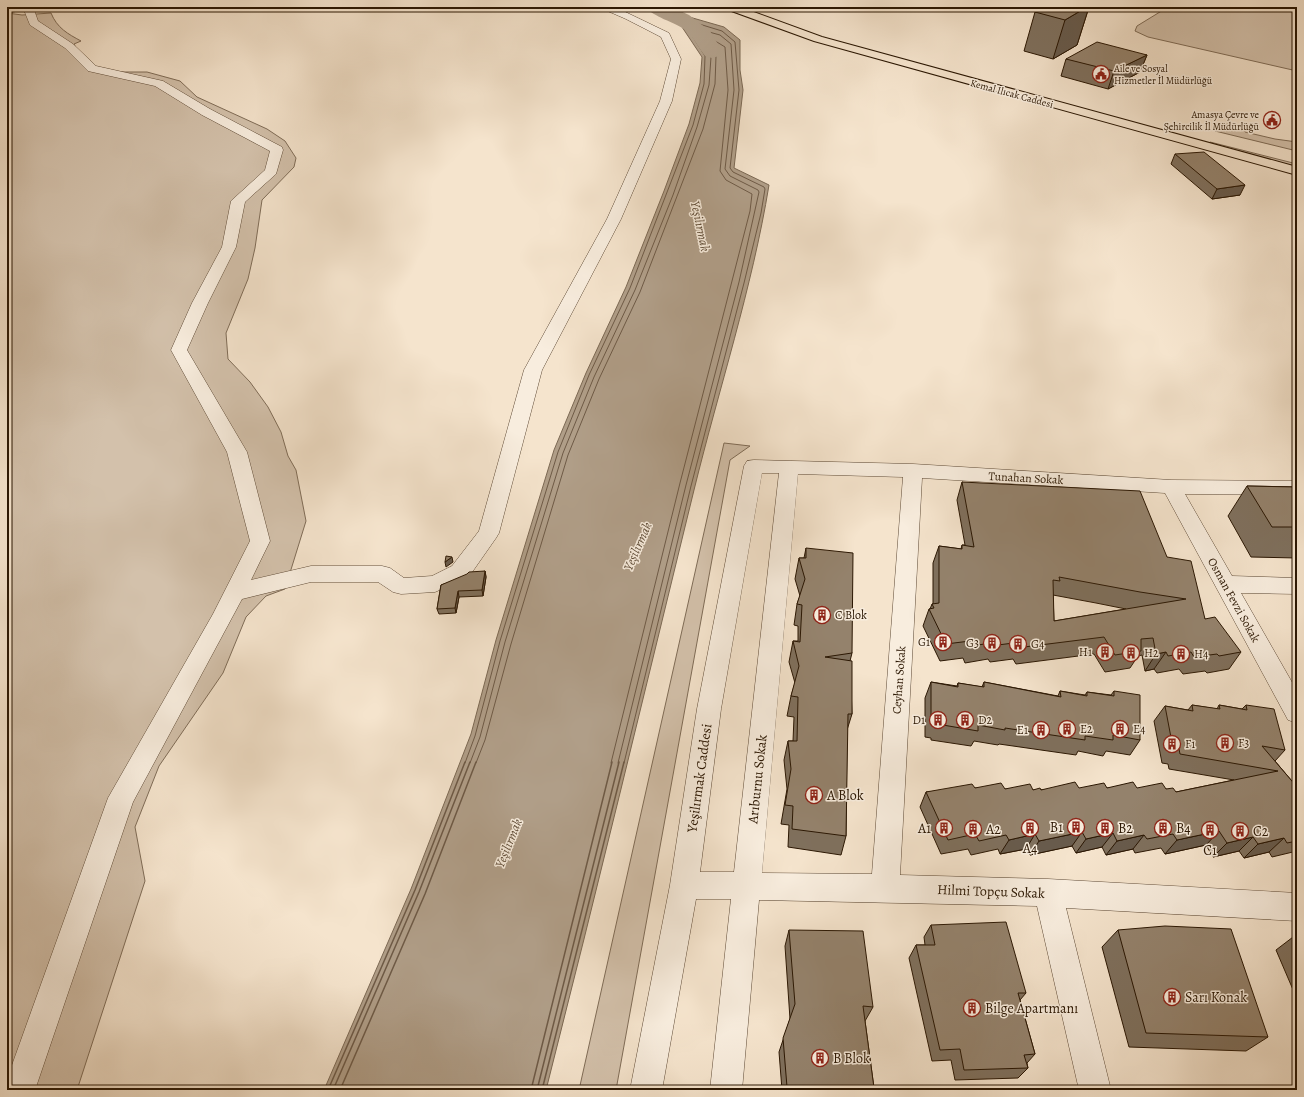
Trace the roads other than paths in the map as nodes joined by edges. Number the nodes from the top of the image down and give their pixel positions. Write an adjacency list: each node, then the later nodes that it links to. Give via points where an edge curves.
1 (22, 7): 6 (street)
2 (28, 7): 16 (street, via 34,23 69,46 92,69 159,83 206,112 277,150 271,171 238,201 229,247 179,350 237,452 260,541)
3 (606, 7): 16 (street, via 665,35 676,59 666,101 614,219 533,370 489,533 460,572 435,584 401,586 382,574 311,574)
4 (730, 7): 8 (highway, Kemal Ilıcak Caddesi, via 818,39)
5 (748, 7): 7 (highway, Kemal Ilıcak Caddesi, via 857,43)
6 (7, 10)
7 (1297, 160)
8 (1297, 171)
9 (754, 466): 10 (street, Tunahan Sokak); 18 (street, Yeşilırmak Caddesi, via 709,709)
10 (789, 467): 11 (street, Tunahan Sokak); 19 (street, Arıburnu Sokak)
11 (913, 471): 12 (street, Tunahan Sokak); 20 (street, Ceyhan Sokak)
12 (1171, 487): 13 (street, Tunahan Sokak); 14 (street, Osman Fevzi Sokak)
13 (1297, 488)
14 (1225, 584): 15 (street); 17 (street, Osman Fevzi Sokak)
15 (1297, 586)
16 (234, 593): 23 (street, via 121,798)
17 (1297, 713)
18 (684, 885): 19 (street, Hilmi Topçu Sokak); 24 (street, Yeşilırmak Caddesi)
19 (746, 886): 20 (street, Hilmi Topçu Sokak); 25 (street, Arıburnu Sokak)
20 (885, 888): 21 (street, Hilmi Topçu Sokak)
21 (1048, 893): 22 (street, Hilmi Topçu Sokak); 26 (street)
22 (1297, 907)
23 (19, 1090)
24 (646, 1090)
25 (726, 1090)
26 (1095, 1090)

